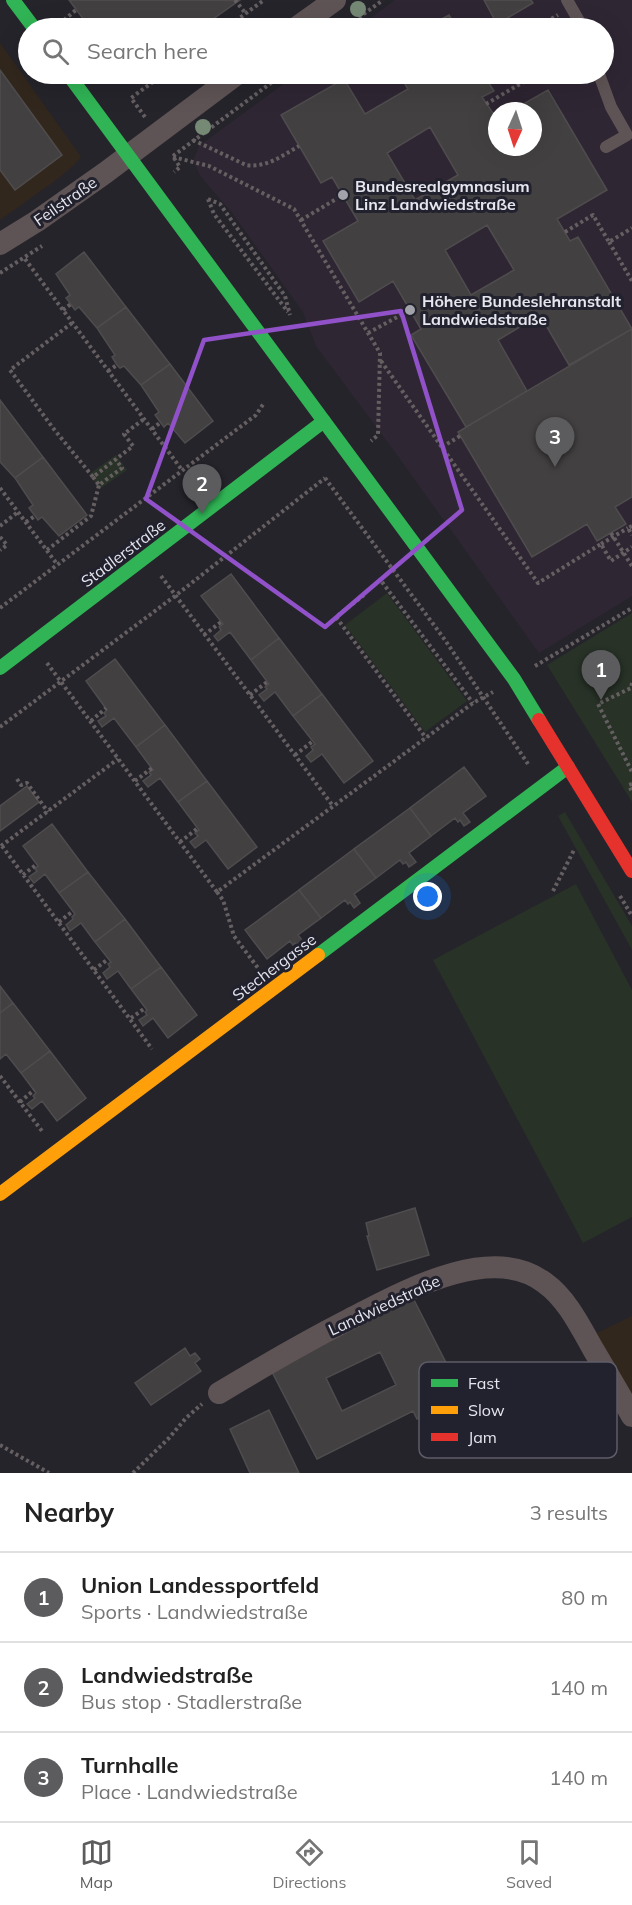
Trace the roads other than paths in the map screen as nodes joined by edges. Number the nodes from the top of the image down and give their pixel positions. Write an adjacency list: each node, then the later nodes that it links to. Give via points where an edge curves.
1 (13, 0): 4 (main road)
2 (335, 0): 5 (street)
3 (570, 4): 6 (lane)
4 (26, 18)
5 (310, 18)
6 (578, 18)
7 (75, 84): 11 (main road)
8 (224, 84): 11 (street, Feilstraße)
9 (602, 84): 10 (lane, via 610,107 627,135)
10 (606, 147)
11 (128, 155): 12 (street, Feilstraße); 13 (main road)
12 (0, 244)
13 (324, 421): 14 (main road, Stadlerstraße); 15 (main road, via 514,679)
14 (0, 668)
15 (568, 767): 16 (main road); 17 (main road, Stechergasse)
16 (632, 871)
17 (0, 1194)
18 (601, 1362): 20 (street, Landwiedstraße, via 558,1295 536,1276 504,1268 469,1270 422,1284 298,1346)
19 (617, 1390): 21 (street, Landwiedstraße)
20 (219, 1393)
21 (632, 1416)

